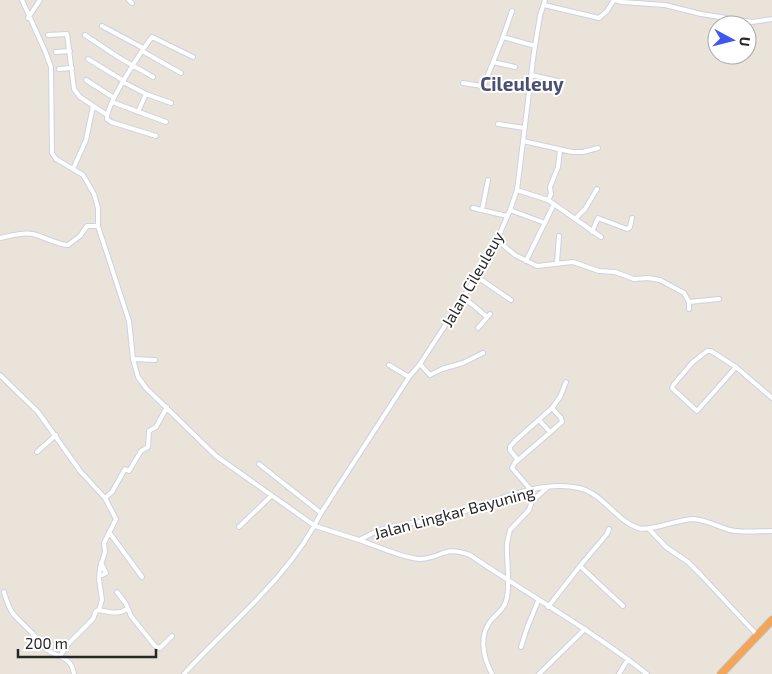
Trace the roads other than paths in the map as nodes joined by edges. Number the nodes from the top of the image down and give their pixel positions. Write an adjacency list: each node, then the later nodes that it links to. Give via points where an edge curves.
1 (22, 0): 6 (street, Jalan Lingkar Bayuning)
2 (40, 0): 6 (street)
3 (614, 0): 4 (street, via 599,18); 7 (street, via 665,4 746,21)
4 (544, 2): 12 (street, Jalan Cileuleuy)
5 (512, 11): 11 (street)
6 (28, 18): 45 (street, Jalan Lingkar Bayuning, via 50,67 52,153)
7 (772, 19)
8 (102, 26): 13 (street)
9 (48, 35): 14 (street, via 67,34)
10 (85, 35): 19 (street)
11 (503, 37): 12 (street); 18 (street)
12 (535, 46): 24 (street, Jalan Cileuleuy)
13 (142, 50): 16 (street, via 154,36); 19 (street); 23 (street)
14 (70, 51): 15 (street); 21 (street)
15 (56, 52)
16 (193, 58)
17 (88, 59): 28 (street)
18 (493, 62): 20 (street); 26 (street)
19 (133, 66): 25 (street); 28 (street)
20 (515, 67)
21 (72, 68): 22 (street); 35 (street, via 76,93)
22 (59, 69)
23 (181, 73)
24 (531, 74): 32 (street, via 558,81); 40 (street, Jalan Cileuleuy)
25 (153, 77)
26 (487, 78): 29 (street, via 483,86); 30 (street)
27 (86, 80): 33 (street)
28 (123, 81): 31 (street); 33 (street)
29 (463, 83)
30 (509, 85)
31 (146, 94): 34 (street); 36 (street)
32 (558, 94)
33 (113, 100): 36 (street); 37 (street)
34 (170, 103)
35 (93, 106): 37 (street); 45 (street, via 86,140)
36 (138, 112): 38 (street)
37 (107, 115): 41 (street, via 110,122)
38 (166, 122)
39 (498, 124): 40 (street)
40 (524, 128): 42 (street, Jalan Cileuleuy)
41 (156, 136)
42 (523, 141): 44 (street); 47 (street, Jalan Cileuleuy)
43 (598, 148): 44 (street, via 583,152)
44 (560, 150): 49 (street)
45 (73, 169): 58 (street, Jalan Lingkar Bayuning, via 83,175 94,194)
46 (488, 180): 52 (street)
47 (517, 190): 49 (street); 53 (street, Jalan Cileuleuy)
48 (598, 190): 56 (street)
49 (548, 200): 50 (street)
50 (554, 204): 56 (street); 57 (street)
51 (473, 208): 52 (street)
52 (482, 210): 54 (street)
53 (510, 210): 54 (street, Jalan Cileuleuy); 57 (street)
54 (507, 216): 63 (street, Jalan Cileuleuy)
55 (632, 218): 59 (street, via 627,229 598,218)
56 (575, 219): 59 (street)
57 (545, 223): 64 (street)
58 (98, 226): 62 (street, via 87,226 68,245 32,234); 75 (street, Jalan Lingkar Bayuning, via 129,321)
59 (592, 232): 61 (street)
60 (560, 236): 65 (street)
61 (601, 237)
62 (0, 238)
63 (497, 240): 64 (street); 66 (street, Jalan Cileuleuy)
64 (526, 260): 65 (street, via 540,266)
65 (557, 263): 70 (street, via 573,262 634,279 656,279 680,290)
66 (476, 276): 67 (street, Jalan Cileuleuy); 69 (street)
67 (463, 298): 72 (street, via 489,316); 76 (street, Jalan Cileuleuy)
68 (719, 299): 70 (street)
69 (511, 300)
70 (689, 302): 71 (street)
71 (689, 309)
72 (478, 328)
73 (483, 353): 76 (street, via 430,375)
74 (155, 360): 75 (street)
75 (134, 361): 83 (street, Jalan Lingkar Bayuning, via 138,377)
76 (420, 364): 80 (street, Jalan Cileuleuy)
77 (389, 365): 80 (street)
78 (736, 368): 78 (street, via 697,411 672,388 693,362 707,351); 82 (street)
79 (0, 375): 87 (street, via 38,412)
80 (409, 378): 95 (street, Jalan Cileuleuy)
81 (566, 382): 84 (street)
82 (772, 398)
83 (166, 407): 93 (street, Jalan Lingkar Bayuning, via 216,456); 94 (street, via 156,426 149,431 148,447 141,452 130,471 125,469)
84 (552, 408): 85 (street); 86 (street, via 562,420)
85 (538, 420): 86 (street); 89 (street, via 511,445 510,450)
86 (550, 432): 89 (street)
87 (56, 435): 88 (street); 94 (street, via 80,471)
88 (37, 452)
89 (517, 461): 92 (street, via 512,468)
90 (259, 464): 95 (street)
91 (548, 487): 92 (street, Jalan Lingkar Bayuning); 99 (street, Jalan Lingkar Bayuning, via 578,488 594,494 628,522); 107 (street, via 532,501 529,510 509,531 506,543)
92 (531, 490): 102 (street, Jalan Lingkar Bayuning, via 450,516 380,530)
93 (271, 496): 96 (street, Jalan Lingkar Bayuning); 97 (street)
94 (105, 498): 101 (street, via 116,519)
95 (321, 513): 96 (street, Jalan Cileuleuy)
96 (315, 526): 102 (street, Jalan Lingkar Bayuning); 123 (street, Jalan Cileuleuy, via 264,592)
97 (239, 527)
98 (609, 528): 104 (street)
99 (648, 528): 100 (street, via 696,519 731,530); 117 (street, via 666,547 695,568)
100 (772, 530)
101 (109, 532): 103 (street); 106 (street)
102 (359, 540): 107 (street, via 419,559 449,550 459,551)
103 (101, 563): 105 (street, via 106,573); 114 (street, via 102,600)
104 (580, 566): 111 (street); 112 (street)
105 (102, 575)
106 (142, 577)
107 (507, 580): 110 (street); 124 (street, via 506,603 490,622 484,636 484,653)
108 (4, 592): 120 (street, via 14,617 45,648)
109 (117, 592): 113 (street)
110 (538, 601): 112 (street); 119 (street)
111 (623, 606)
112 (548, 607): 116 (street)
113 (127, 609): 114 (street, via 117,613); 118 (street, via 158,648)
114 (99, 610): 120 (street)
115 (772, 620): 117 (highway)
116 (585, 629): 121 (street); 125 (street)
117 (757, 635): 128 (highway)
118 (172, 636)
119 (521, 647)
120 (60, 656): 122 (street, via 71,663)
121 (628, 659): 126 (street); 127 (street)
122 (74, 674)
123 (184, 674)
124 (492, 674)
125 (540, 674)
126 (619, 674)
127 (647, 674)
128 (721, 674)

